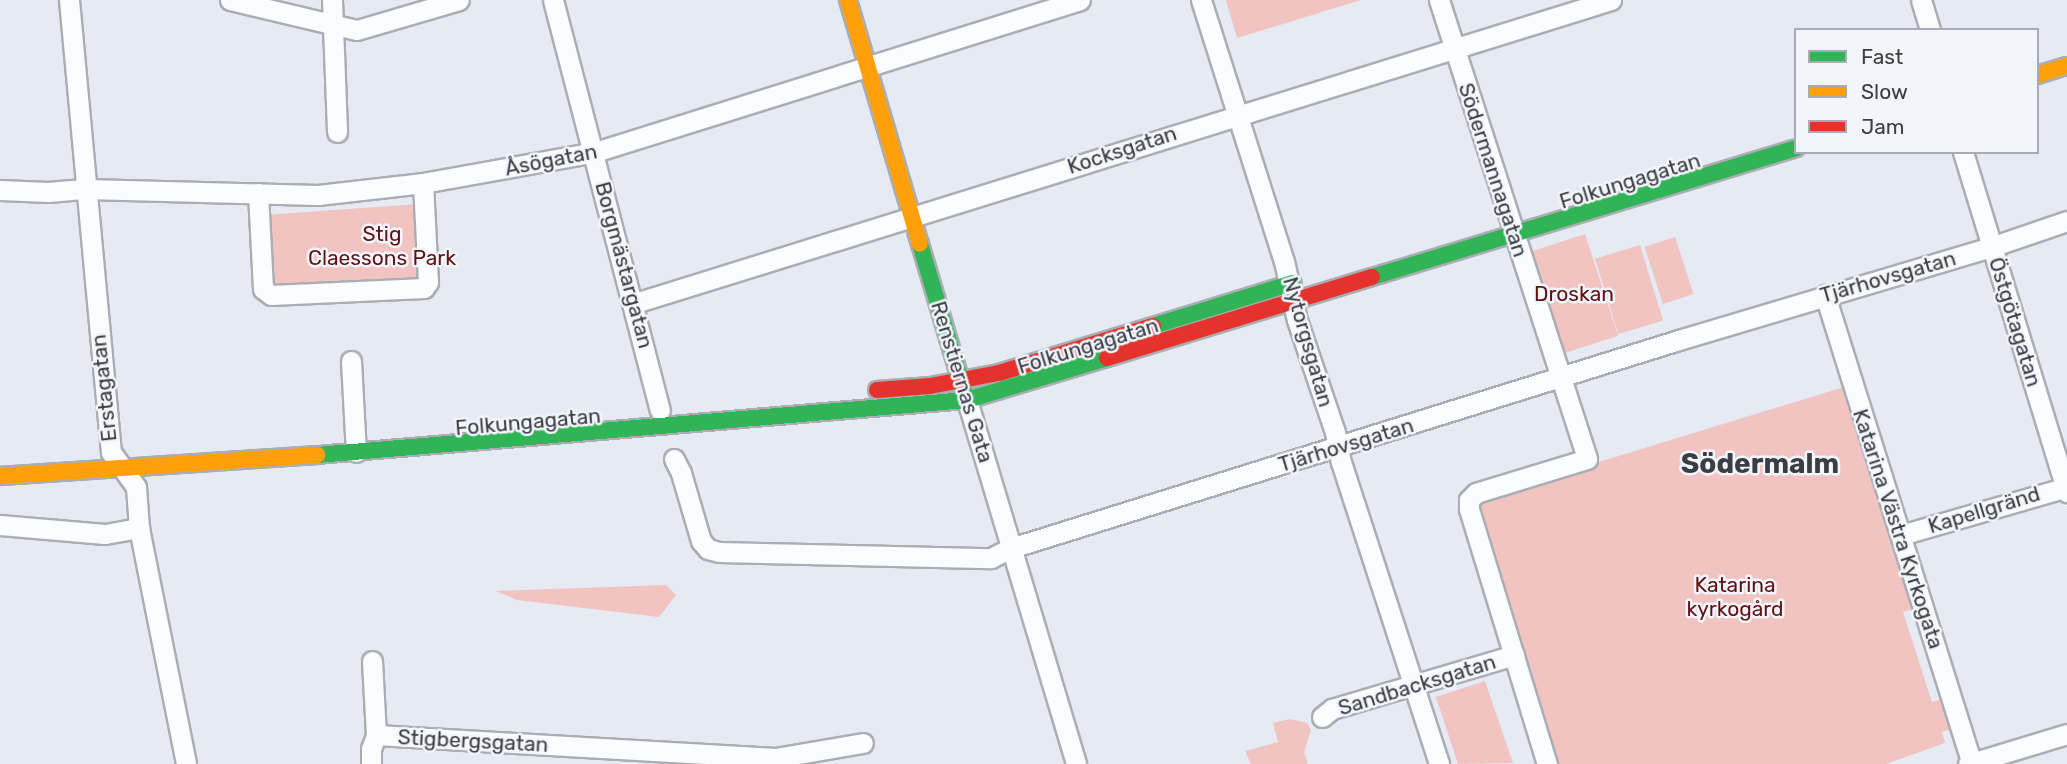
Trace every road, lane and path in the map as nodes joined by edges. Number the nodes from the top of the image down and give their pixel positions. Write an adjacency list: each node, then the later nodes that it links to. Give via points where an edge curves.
1 (69, 0): 27 (street, Erstagatan)
2 (230, 0): 12 (street)
3 (332, 0): 12 (street)
4 (459, 0): 12 (street, via 371,28)
5 (553, 0): 23 (street, Borgmästargatan)
6 (848, 0): 16 (street, Renstiernas Gata)
7 (1080, 0): 16 (street, Åsögatan)
8 (1201, 0): 18 (street, Nytorgsgatan)
9 (1438, 0): 14 (street, Södermannagatan)
10 (1611, 0): 14 (street, Kocksgatan)
11 (1921, 0): 13 (street)
12 (334, 25): 19 (street)
13 (1929, 28)
14 (1454, 48): 18 (street, Kocksgatan); 32 (street, Södermannagatan)
15 (2067, 66): 17 (street)
16 (868, 69): 23 (street, Åsögatan); 30 (street, Renstiernas Gata)
17 (2039, 74)
18 (1238, 114): 30 (street, Kocksgatan); 35 (street, Nytorgsgatan)
19 (337, 132)
20 (1783, 134): 21 (street)
21 (1734, 149)
22 (1794, 149): 32 (street, Folkungagatan)
23 (595, 152): 26 (street, Åsögatan); 37 (street, Borgmästargatan)
24 (1964, 154): 33 (street, Östgötagatan)
25 (1712, 156): 32 (street, Folkungagatan, via 1569,200)
26 (423, 183): 29 (street, Åsögatan, via 341,194); 29 (street, via 428,282 424,288 271,295 263,289)
27 (86, 189): 28 (street, Åsögatan); 29 (street, Åsögatan); 48 (street, Erstagatan)
28 (0, 190)
29 (258, 194)
30 (912, 217): 37 (street, Kocksgatan); 40 (street, Renstiernas Gata)
31 (2067, 221): 33 (street, Tjärhovsgatan)
32 (1512, 226): 34 (street, Folkungagatan); 35 (street, Folkungagatan); 39 (street, Södermannagatan)
33 (1991, 247): 36 (street, Tjärhovsgatan); 53 (street, Östgötagatan)
34 (1383, 256)
35 (1297, 287): 40 (street, Folkungagatan, via 999,373); 47 (street, Nytorgsgatan)
36 (1825, 295): 39 (street, Tjärhovsgatan); 56 (street, Katarina Västra Kyrkogata)
37 (635, 303): 43 (street, Borgmästargatan)
38 (351, 361): 46 (street)
39 (1562, 377): 47 (street, Tjärhovsgatan); 58 (street, Södermannagatan, via 1587,459 1476,493 1469,500)
40 (964, 391): 41 (street, Folkungagatan); 46 (street, Folkungagatan); 57 (street, Renstiernas Gata)
41 (862, 392)
42 (778, 399): 43 (street, Folkungagatan)
43 (660, 410): 46 (street, Folkungagatan)
44 (330, 437): 46 (street, Folkungagatan)
45 (299, 439): 48 (street)
46 (356, 444): 51 (street, Folkungagatan)
47 (1338, 448): 57 (street, Tjärhovsgatan); 60 (street, Nytorgsgatan)
48 (110, 452): 50 (street); 51 (street, Erstagatan)
49 (674, 459): 57 (street, Tjärhovsgatan, via 701,541 719,552 991,558)
50 (0, 461)
51 (123, 467): 52 (street, Folkungagatan); 55 (street, Erstagatan, via 136,487)
52 (0, 476)
53 (2067, 489): 56 (street, Kapellgränd)
54 (0, 525): 55 (street, via 105,534)
55 (139, 528): 66 (street, Erstagatan)
56 (1901, 535): 65 (street, Katarina Västra Kyrkogata)
57 (1011, 548): 68 (street, Renstiernas Gata)
58 (1514, 655): 60 (street, Sandbacksgatan); 70 (street)
59 (372, 661): 63 (street)
60 (1413, 684): 61 (street, Sandbacksgatan, via 1332,709); 69 (street, Nytorgsgatan)
61 (1322, 717)
62 (2067, 734): 65 (street)
63 (376, 735): 64 (street, Stigbergsgatan, via 775,758); 67 (street)
64 (863, 743)
65 (1970, 763)
66 (186, 764)
67 (371, 764)
68 (1076, 764)
69 (1439, 764)
70 (1547, 764)

